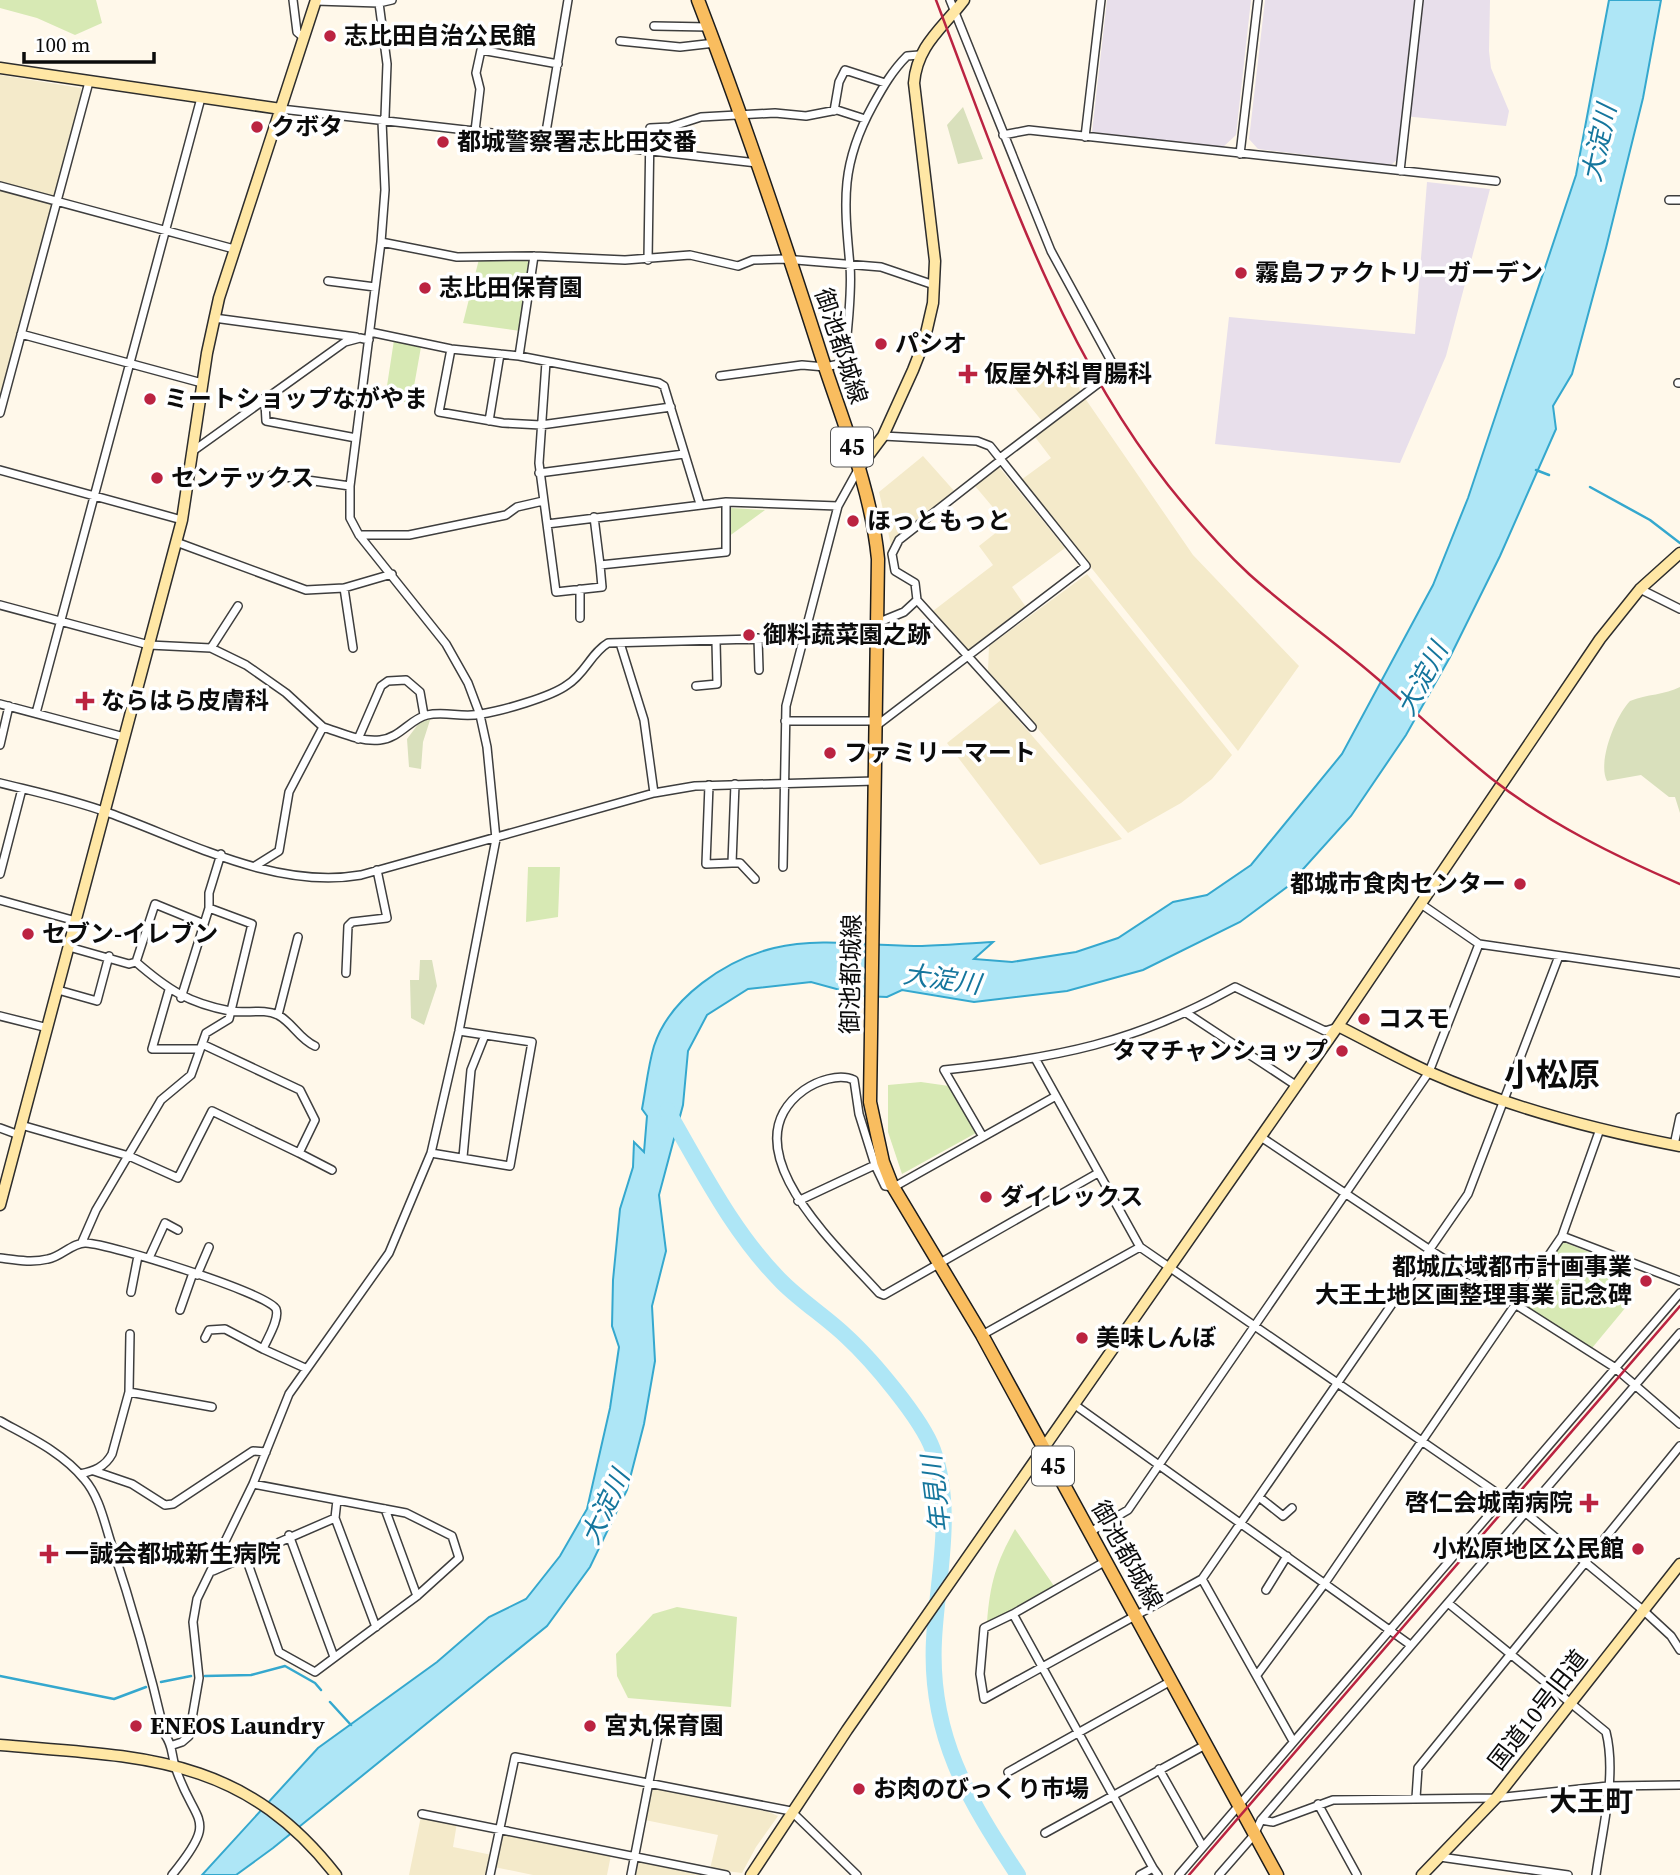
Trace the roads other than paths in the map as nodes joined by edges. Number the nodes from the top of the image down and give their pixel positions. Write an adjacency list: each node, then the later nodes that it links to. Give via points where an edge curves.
1 (293, 0): 15 (street, via 297,32)
2 (316, 0): 11 (street); 15 (street)
3 (392, 0): 11 (street)
4 (568, 0): 19 (street)
5 (698, 0): 14 (main road, 御池都城線 / 45)
6 (950, 0): 12 (street)
7 (964, 0): 12 (street)
8 (1101, 0): 31 (street)
9 (1258, 0): 34 (street)
10 (1419, 0): 36 (street)
11 (379, 3): 28 (street, via 387,64)
12 (955, 13): 18 (street); 30 (street)
13 (654, 26): 14 (street)
14 (709, 27): 17 (main road, 御池都城線 / 45)
15 (303, 37): 24 (street)
16 (620, 41): 17 (street, via 680,47)
17 (715, 43): 26 (main road, 御池都城線 / 45)
18 (919, 55): 22 (street, via 907,56); 50 (street, via 914,83)
19 (558, 64): 29 (street, via 481,50); 32 (street)
20 (0, 68): 21 (street)
21 (89, 82): 23 (street); 41 (street)
22 (886, 83): 25 (street, via 845,71); 27 (street)
23 (201, 98): 24 (street); 42 (street)
24 (281, 109): 28 (street); 44 (street)
25 (834, 111): 26 (street); 27 (street)
26 (741, 116): 33 (street, via 701,117 650,128); 35 (main road, 御池都城線 / 45)
27 (865, 119): 48 (street, via 847,166)
28 (382, 121): 29 (street); 43 (street, via 385,190)
29 (475, 131): 32 (street)
30 (1003, 135): 31 (street, via 1030,130); 72 (street, via 1051,251 1116,370)
31 (1085, 137): 34 (street)
32 (545, 138): 33 (street)
33 (652, 150): 35 (street); 46 (street)
34 (1240, 154): 36 (street)
35 (757, 163): 47 (main road, 御池都城線 / 45)
36 (1400, 171): 37 (street)
37 (1496, 181)
38 (0, 186): 41 (street)
39 (1669, 200): 40 (street)
40 (1680, 200)
41 (57, 202): 42 (street); 53 (street)
42 (165, 231): 44 (street); 59 (street)
43 (381, 242): 45 (street, via 439,255); 51 (street)
44 (234, 249): 52 (street)
45 (534, 256): 46 (street); 57 (street)
46 (648, 260): 47 (street, via 690,255 738,266 753,260)
47 (791, 262): 48 (street); 60 (main road, 御池都城線 / 45)
48 (850, 264): 50 (street, via 904,272); 60 (street, via 844,363)
49 (328, 281): 51 (street)
50 (934, 285): 68 (street, via 924,342)
51 (375, 287): 54 (street)
52 (214, 318): 54 (street); 62 (street)
53 (21, 334): 59 (street); 65 (street)
54 (366, 337): 55 (street); 63 (street, via 345,342); 69 (street)
55 (451, 349): 56 (street); 66 (street, via 439,412)
56 (500, 354): 57 (street); 66 (street)
57 (519, 356): 58 (street)
58 (546, 362): 64 (street, via 659,383); 67 (street)
59 (129, 363): 62 (street); 78 (street)
60 (825, 367): 61 (street, via 802,365); 73 (main road, 御池都城線 / 45)
61 (720, 376)
62 (202, 383): 70 (street)
63 (262, 399): 69 (street, via 266,421); 70 (street)
64 (671, 407): 67 (street); 71 (street)
65 (0, 413)
66 (489, 421): 67 (street)
67 (541, 425): 75 (street)
68 (883, 436): 72 (street, via 977,441 990,446); 73 (street)
69 (356, 438): 77 (street)
70 (193, 451): 84 (street)
71 (684, 454): 75 (street); 81 (street)
72 (1000, 459): 94 (street, via 894,547 895,571 915,583); 108 (street, via 1086,566)
73 (859, 468): 82 (street); 100 (main road, 御池都城線 / 45, via 874,526)
74 (0, 470): 78 (street)
75 (539, 473): 79 (street)
76 (271, 475): 77 (street)
77 (350, 486): 86 (street, via 350,518)
78 (94, 496): 84 (street); 99 (street)
79 (543, 501): 85 (street); 86 (street, via 517,507 506,515 409,535)
80 (726, 502): 81 (street); 82 (street); 89 (street, via 726,552)
81 (700, 504): 83 (street)
82 (838, 506): 103 (street)
83 (594, 517): 85 (street); 89 (street)
84 (182, 520): 87 (street)
85 (547, 524): 92 (street, via 556,592)
86 (359, 535): 90 (street)
87 (176, 542): 91 (street, via 306,590); 105 (street)
88 (1678, 554): 93 (street)
89 (600, 565): 92 (street, via 602,587)
90 (392, 574): 91 (street); 114 (street, via 446,644)
91 (344, 588): 107 (street)
92 (580, 589): 98 (street)
93 (1640, 589): 97 (street); 139 (street, via 1600,639)
94 (916, 600): 100 (street, via 904,612); 108 (street)
95 (0, 605): 99 (street)
96 (238, 606): 106 (street)
97 (1680, 609)
98 (580, 618)
99 (61, 622): 105 (street); 112 (street)
100 (877, 623): 116 (main road, 御池都城線 / 45)
101 (758, 638): 102 (street); 103 (street); 109 (street)
102 (716, 641): 104 (street); 110 (street, via 718,684)
103 (803, 641): 115 (street)
104 (620, 643): 114 (street, via 599,649 584,672 566,686); 128 (street, via 644,720)
105 (149, 645): 106 (street); 119 (street)
106 (211, 648): 117 (street, via 266,679)
107 (353, 648)
108 (969, 655): 116 (street); 118 (street)
109 (759, 670)
110 (696, 686)
111 (4, 705): 112 (street); 121 (street)
112 (36, 713): 119 (street)
113 (424, 715): 114 (street); 120 (street, via 398,735); 120 (street, via 420,692 405,681 387,681)
114 (480, 715): 130 (street)
115 (785, 721): 116 (street); 125 (street)
116 (876, 723): 122 (main road, 御池都城線 / 45)
117 (323, 727): 120 (street); 133 (street, via 295,777 279,851)
118 (1032, 727)
119 (124, 737): 129 (street)
120 (358, 739)
121 (0, 745)
122 (876, 781): 125 (street); 183 (main road, 御池都城線 / 45, via 872,1112 883,1162)
123 (0, 783): 127 (street)
124 (734, 784): 125 (street); 126 (street); 132 (street)
125 (785, 784): 134 (street)
126 (709, 785): 128 (street); 132 (street, via 706,864)
127 (22, 789): 129 (street); 136 (street)
128 (654, 793): 130 (street)
129 (105, 811): 131 (street); 141 (street)
130 (496, 839): 135 (street); 160 (street)
131 (221, 855): 133 (street); 140 (street)
132 (732, 863): 137 (street, via 740,863)
133 (255, 866): 135 (street, via 326,878)
134 (783, 867)
135 (377, 870): 150 (street, via 387,918 348,926)
136 (0, 874)
137 (755, 880)
138 (0, 900): 141 (street)
139 (1421, 904): 144 (street); 158 (street)
140 (209, 908): 142 (street); 154 (street, via 252,924)
141 (76, 921): 145 (street)
142 (204, 924): 148 (street, via 155,904); 153 (street)
143 (298, 936): 157 (street)
144 (1479, 944): 147 (street); 165 (street)
145 (69, 947): 146 (street); 151 (street)
146 (109, 956): 148 (street); 151 (street, via 97,1001)
147 (1559, 956): 149 (street); 168 (street)
148 (136, 962): 152 (street)
149 (1680, 973)
150 (346, 974)
151 (58, 990): 159 (street)
152 (169, 990): 153 (street); 162 (street, via 152,1049)
153 (181, 998): 154 (street)
154 (232, 1011): 157 (street); 162 (street, via 206,1033)
155 (1188, 1014): 158 (street, via 1235,987 1325,1031); 164 (street, via 1109,1044); 166 (street)
156 (0, 1016): 159 (street)
157 (278, 1016): 163 (street)
158 (1338, 1026): 165 (street); 166 (street)
159 (48, 1028): 172 (street)
160 (459, 1031): 161 (street); 177 (street)
161 (485, 1035): 179 (street, via 471,1070); 179 (street, via 531,1042 510,1166)
162 (200, 1046): 176 (street, via 300,1090 315,1120); 178 (street, via 191,1075 161,1100)
163 (315, 1046)
164 (1036, 1060): 167 (street); 173 (street, via 944,1070)
165 (1429, 1072): 168 (street); 184 (street)
166 (1297, 1086): 174 (street)
167 (1056, 1096): 173 (street); 182 (street)
168 (1504, 1101): 171 (street); 192 (street, via 1468,1194)
169 (1680, 1116): 175 (street)
170 (0, 1128): 172 (street)
171 (1600, 1129): 175 (street); 188 (street)
172 (20, 1130): 178 (street); 186 (street)
173 (983, 1137): 183 (street)
174 (1261, 1137): 184 (street); 197 (street)
175 (1677, 1146)
176 (299, 1153): 178 (street, via 212,1111 178,1178); 181 (street)
177 (431, 1153): 179 (street); 211 (street, via 389,1253)
178 (129, 1156): 189 (street)
179 (463, 1157)
180 (875, 1165): 183 (street, via 885,1186); 185 (street); 185 (street, via 854,1080 819,1081 802,1091 780,1123 779,1163)
181 (331, 1170)
182 (1098, 1173): 191 (street); 196 (street)
183 (894, 1187): 196 (main road, 御池都城線 / 45)
184 (1346, 1194): 192 (street); 204 (street)
185 (798, 1201): 196 (street, via 879,1293 884,1295)
186 (0, 1205)
187 (177, 1230): 195 (street, via 165,1223)
188 (1562, 1236): 199 (street); 202 (street)
189 (82, 1242): 193 (street, via 109,1245); 194 (street, via 50,1259)
190 (209, 1247): 198 (street)
191 (1140, 1247): 197 (street); 207 (street)
192 (1430, 1250): 202 (street); 212 (street)
193 (138, 1256): 195 (street); 200 (street)
194 (0, 1258)
195 (149, 1258): 198 (street)
196 (940, 1265): 207 (main road, 御池都城線 / 45)
197 (1170, 1268): 204 (street); 215 (street)
198 (195, 1274): 203 (street); 209 (street, via 265,1299 275,1308 277,1315)
199 (1680, 1281)
200 (131, 1292)
201 (1680, 1293): 210 (street)
202 (1516, 1303): 210 (street); 219 (street)
203 (180, 1310)
204 (1254, 1326): 212 (street); 223 (street)
205 (1680, 1333): 213 (street)
206 (130, 1334): 214 (street)
207 (982, 1335): 221 (main road, 御池都城線 / 45)
208 (205, 1338): 209 (street, via 209,1330 225,1329)
209 (263, 1349): 211 (street)
210 (1614, 1367): 213 (street); 228 (street)
211 (305, 1368): 222 (street, via 289,1394)
212 (1336, 1383): 219 (street); 227 (street)
213 (1636, 1384): 218 (street); 232 (street)
214 (128, 1392): 216 (street); 224 (street, via 113,1454)
215 (1075, 1405): 221 (street); 223 (street)
216 (212, 1407)
217 (0, 1421): 225 (street, via 42,1444)
218 (1680, 1424)
219 (1420, 1440): 228 (street); 244 (street)
220 (1680, 1446): 240 (street)
221 (1043, 1448): 235 (main road, 御池都城線 / 45); 278 (street)
222 (266, 1452): 224 (street, via 253,1451 165,1505 132,1484); 226 (street)
223 (1159, 1465): 234 (street); 235 (street, via 1128,1510)
224 (94, 1471): 225 (street)
225 (79, 1474): 266 (street, via 96,1498 165,1735)
226 (253, 1484): 229 (street); 242 (street)
227 (1259, 1497): 230 (street, via 1283,1516); 234 (street)
228 (1503, 1499): 232 (street); 252 (street)
229 (337, 1500): 231 (street); 233 (street)
230 (1292, 1508)
231 (385, 1509): 246 (street); 246 (street, via 405,1513 452,1536 458,1552 459,1558)
232 (1526, 1513): 240 (street); 247 (street)
233 (335, 1518): 236 (street); 251 (street)
234 (1241, 1523): 237 (street); 243 (street)
235 (1090, 1532): 239 (main road, 御池都城線 / 45)
236 (289, 1535): 238 (street); 256 (street)
237 (1287, 1556): 244 (street); 245 (street)
238 (246, 1558): 242 (street); 256 (street, via 279,1652 315,1672)
239 (1106, 1561): 249 (street); 250 (main road, 御池都城線 / 45)
240 (1586, 1562): 248 (street); 255 (street)
241 (1680, 1564): 248 (street, 国道10号旧道)
242 (213, 1570): 266 (street, via 193,1611 199,1678 189,1736)
243 (1202, 1579): 250 (street); 258 (street)
244 (1325, 1583): 252 (street); 258 (street)
245 (1266, 1590)
246 (416, 1596): 251 (street)
247 (1448, 1603): 253 (street); 255 (street)
248 (1644, 1611): 254 (street); 260 (street, 国道10号旧道)
249 (1013, 1614): 257 (street); 257 (street, via 984,1628 980,1674 984,1699)
250 (1137, 1617): 257 (street); 259 (main road, 御池都城線 / 45)
251 (376, 1627): 256 (street)
252 (1389, 1628): 253 (street); 263 (street)
253 (1409, 1644): 280 (street)
254 (1680, 1650)
255 (1512, 1654): 260 (street); 274 (street, via 1418,1768)
256 (334, 1657)
257 (1042, 1668): 262 (street)
258 (1258, 1675): 263 (street)
259 (1172, 1681): 262 (street); 264 (main road, 御池都城線 / 45)
260 (1571, 1700): 272 (street, via 1606,1732); 275 (street, 国道10号旧道)
261 (661, 1720): 270 (street)
262 (1077, 1733): 269 (street); 273 (street)
263 (1293, 1741): 276 (street)
264 (1207, 1744): 268 (street); 276 (main road, 御池都城線 / 45)
265 (0, 1745): 267 (street, via 119,1755)
266 (173, 1745): 267 (street)
267 (175, 1765): 287 (street, via 243,1792 288,1825); 289 (street, via 200,1818 200,1834 197,1845)
268 (1159, 1769): 273 (street); 284 (street)
269 (1008, 1772)
270 (649, 1784): 278 (street); 281 (street, via 515,1757); 285 (street)
271 (1680, 1785): 272 (street)
272 (1608, 1786): 275 (street); 302 (street)
273 (1112, 1794): 282 (street); 288 (street)
274 (1416, 1798): 275 (street); 277 (street)
275 (1496, 1798): 286 (street, 国道10号旧道)
276 (1241, 1804): 283 (main road, 御池都城線 / 45); 284 (street)
277 (1318, 1804): 280 (street, via 1273,1822); 299 (street)
278 (791, 1811): 293 (street); 294 (street)
279 (422, 1814): 281 (street)
280 (1261, 1820): 283 (street)
281 (499, 1830): 285 (street); 290 (street)
282 (1045, 1833)
283 (1254, 1835): 297 (street); 298 (main road, 御池都城線 / 45)
284 (1203, 1847): 296 (street)
285 (635, 1857): 291 (street); 292 (street)
286 (1440, 1857): 300 (street, 国道10号旧道); 301 (street)
287 (333, 1872)
288 (1156, 1872): 295 (street)
289 (172, 1875)
290 (490, 1875)
291 (631, 1875)
292 (726, 1875)
293 (751, 1875)
294 (857, 1875)
295 (1140, 1875)
296 (1179, 1875)
297 (1219, 1875)
298 (1278, 1875)
299 (1357, 1875)
300 (1422, 1875)
301 (1568, 1875)
302 (1596, 1875)

